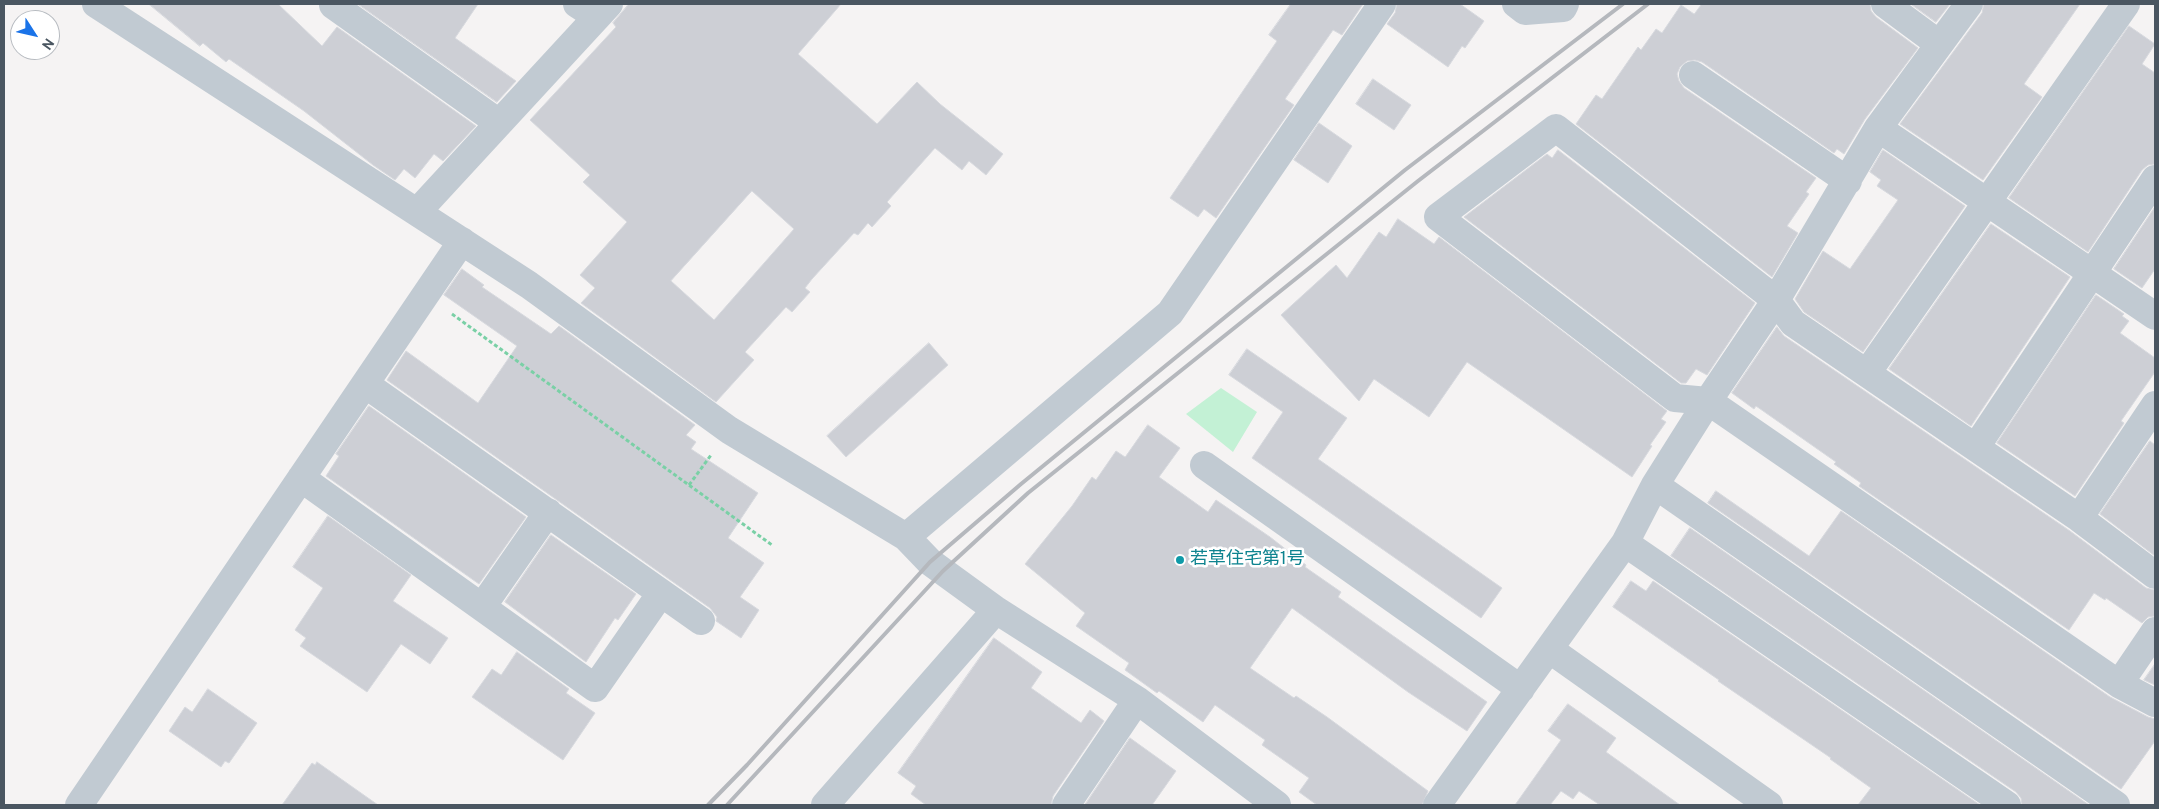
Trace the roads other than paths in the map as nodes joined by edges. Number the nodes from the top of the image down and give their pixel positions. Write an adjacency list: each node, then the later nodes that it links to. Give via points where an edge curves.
1 (96, 4): 17 (street)
2 (1382, 4): 32 (street, via 1170,314)
3 (1516, 4): 4 (street, via 1526,11 1563,8)
4 (1566, 4)
5 (1885, 4): 10 (street)
6 (1969, 4): 10 (street)
7 (2126, 4): 16 (street)
8 (333, 5): 12 (street)
9 (594, 8): 12 (street)
10 (1939, 44): 13 (street)
11 (1693, 74): 15 (street)
12 (499, 123): 17 (street)
13 (1878, 128): 15 (street); 16 (street)
14 (2155, 179): 19 (street)
15 (1848, 181): 20 (street)
16 (1987, 202): 19 (street); 22 (street)
17 (418, 211): 18 (street)
18 (462, 240): 23 (street); 32 (street, via 729,430)
19 (2092, 271): 21 (street); 26 (street)
20 (1776, 300): 22 (street, via 1793,323); 24 (street); 24 (street, via 1556,128 1438,216 1675,398)
21 (2155, 316)
22 (1867, 373): 26 (street)
23 (365, 384): 28 (street); 30 (street)
24 (1708, 401): 29 (street); 41 (street)
25 (2155, 405): 31 (street)
26 (1976, 447): 31 (street)
27 (1204, 465): 42 (street)
28 (301, 478): 36 (street); 46 (street)
29 (1655, 486): 33 (street); 52 (street)
30 (548, 512): 35 (street); 36 (street)
31 (2079, 518): 34 (street)
32 (906, 537): 37 (street, via 930,562)
33 (1625, 543): 40 (street); 51 (street)
34 (2155, 574)
35 (661, 593): 36 (street, via 595,688); 38 (street)
36 (482, 607)
37 (996, 610): 43 (street); 47 (street)
38 (701, 621)
39 (2155, 631): 41 (street)
40 (1549, 649): 42 (street); 50 (street)
41 (2119, 684): 44 (street)
42 (1521, 689): 49 (street)
43 (1137, 700): 45 (street); 48 (street)
44 (2155, 703)
45 (1261, 800)
46 (79, 805)
47 (825, 805)
48 (1066, 805)
49 (1438, 805)
50 (1769, 805)
51 (2007, 805)
52 (2116, 805)

